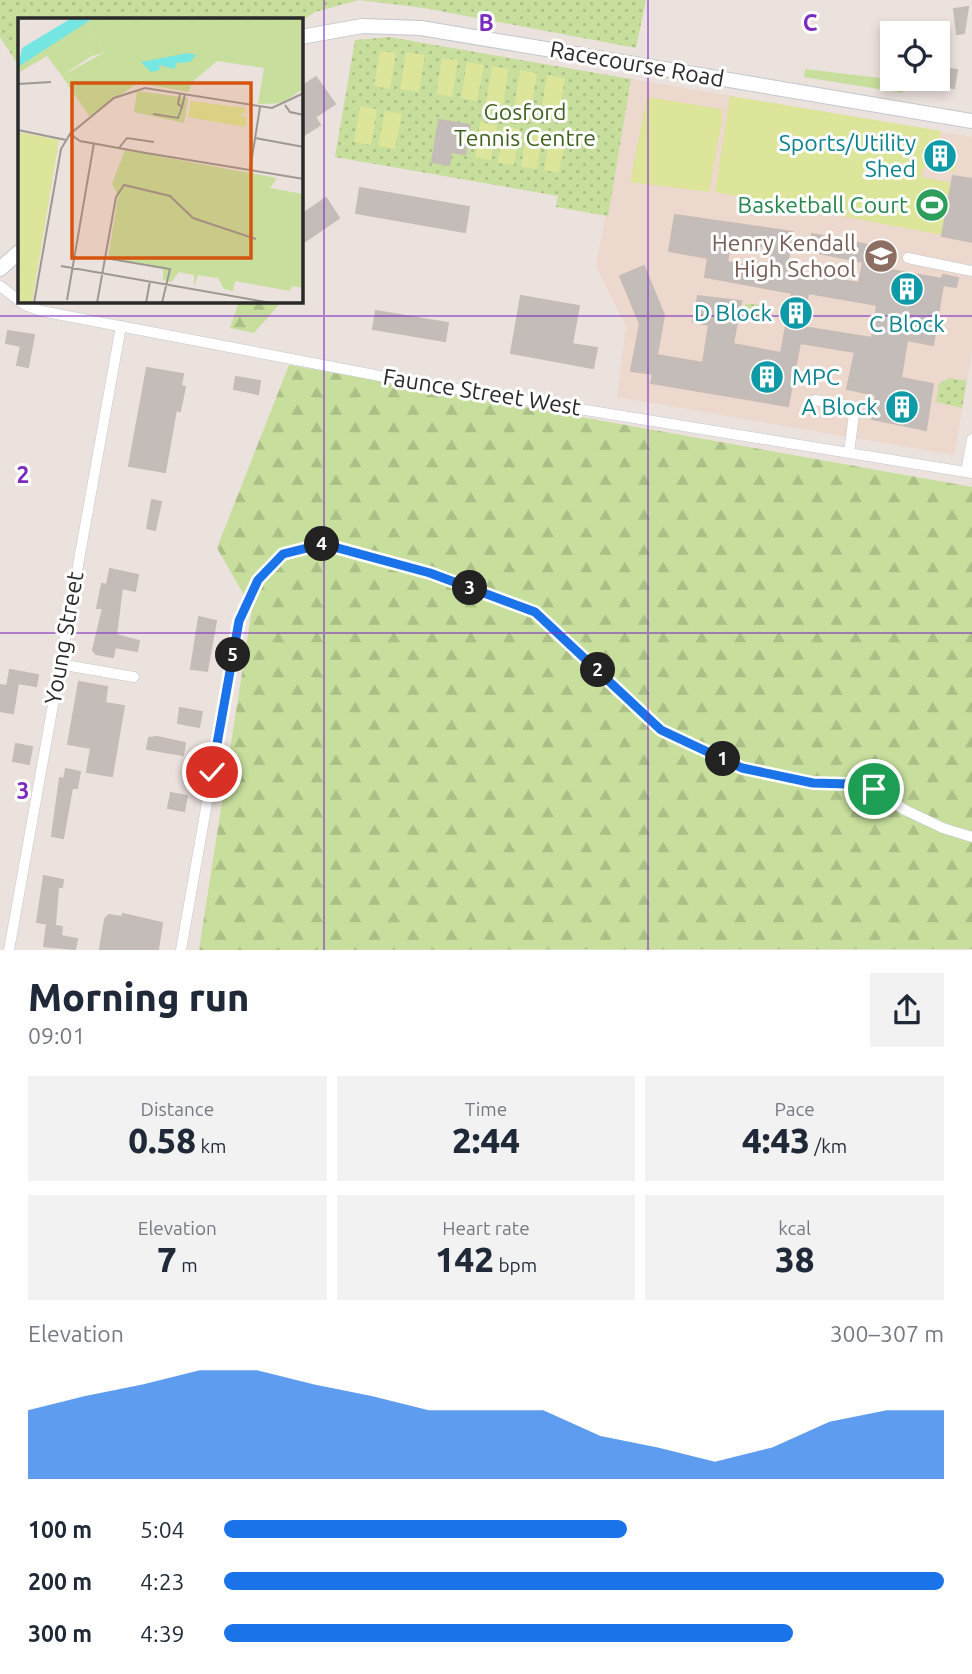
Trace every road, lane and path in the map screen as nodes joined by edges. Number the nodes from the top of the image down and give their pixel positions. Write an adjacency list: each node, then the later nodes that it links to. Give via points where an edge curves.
1 (303, 37): 2 (main road, Racecourse Road, via 362,26 421,28)
2 (972, 121)
3 (18, 253): 5 (main road)
4 (908, 258): 6 (street)
5 (0, 269)
6 (972, 271)
7 (0, 286): 8 (street, Faunce Street West)
8 (18, 300)
9 (22, 303): 10 (street, Faunce Street West, via 41,311)
10 (121, 326): 13 (street, Faunce Street West, via 401,380); 15 (street, Young Street)
11 (815, 401): 13 (street, via 855,407)
12 (972, 439): 14 (street)
13 (849, 452): 14 (street, Faunce Street West)
14 (969, 472)
15 (59, 664): 16 (street); 18 (street, Young Street)
16 (134, 677)
17 (972, 837): 19 (street, via 905,810 874,789 813,783 742,768 661,730 535,612 430,573 323,544 283,554 258,580 239,621)
18 (9, 950)
19 (181, 950)

